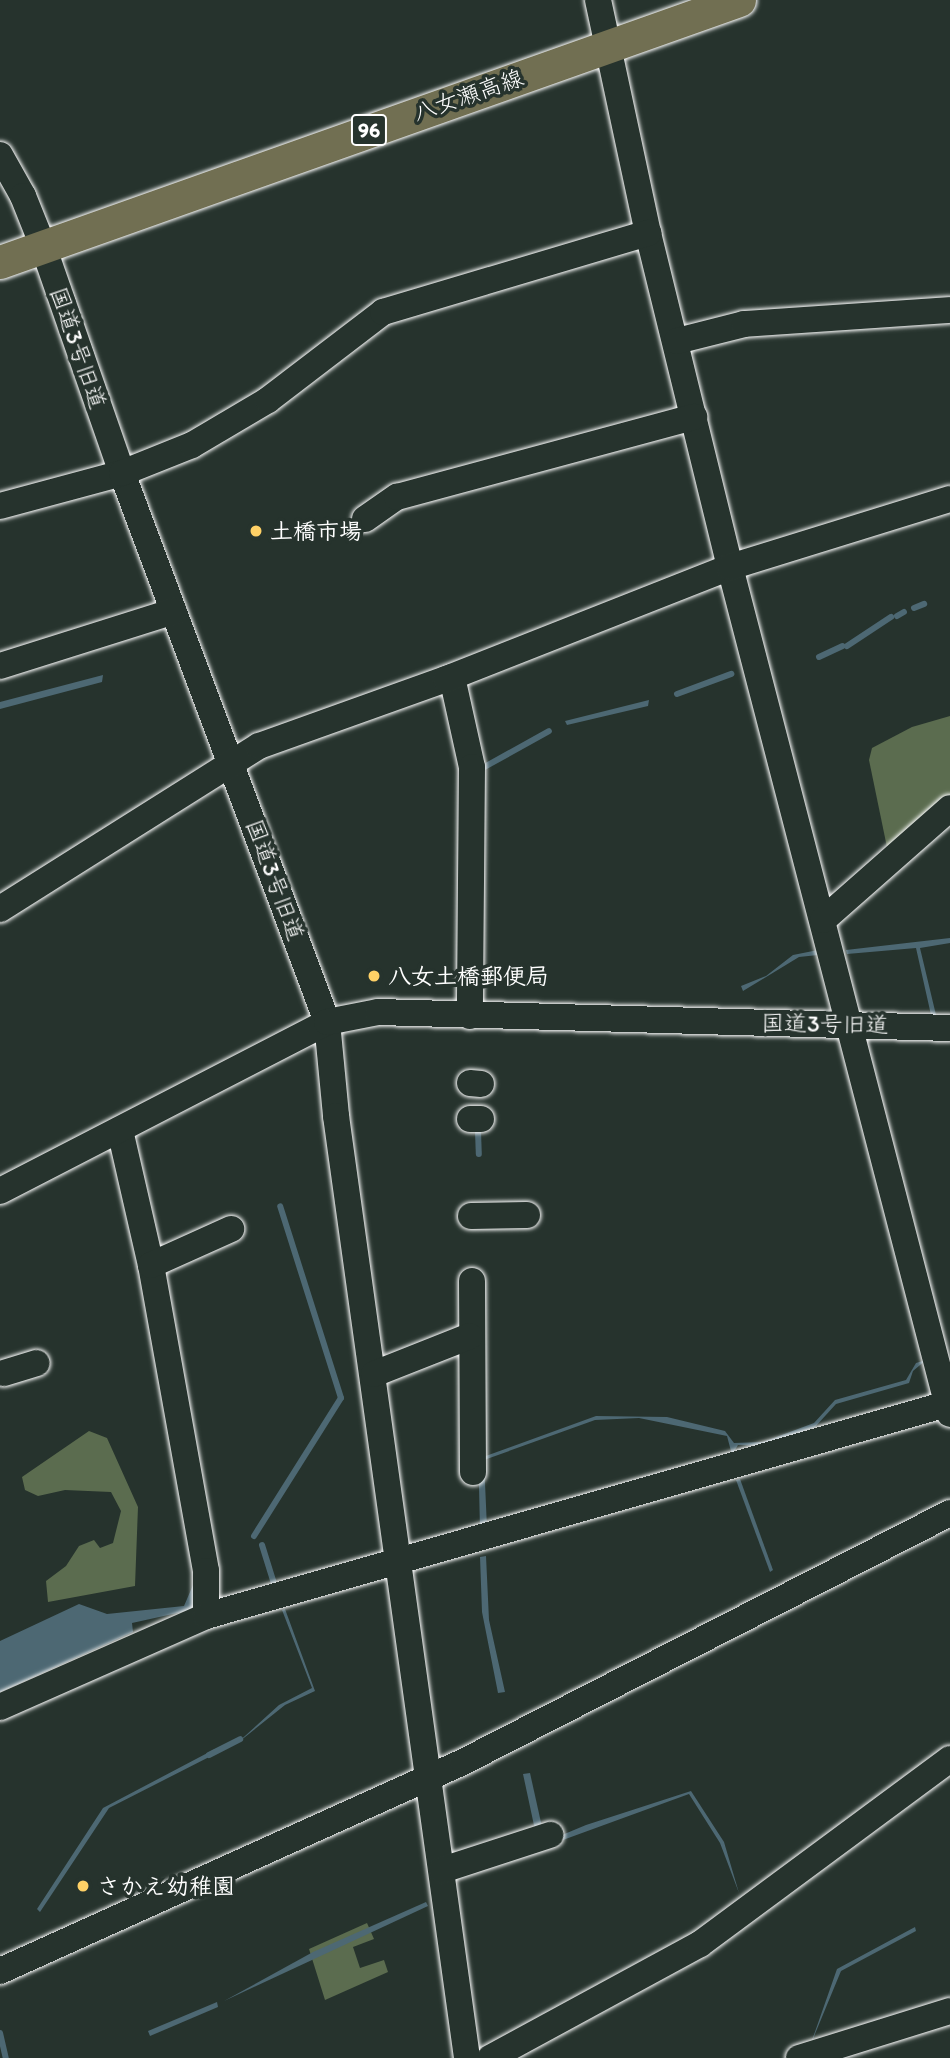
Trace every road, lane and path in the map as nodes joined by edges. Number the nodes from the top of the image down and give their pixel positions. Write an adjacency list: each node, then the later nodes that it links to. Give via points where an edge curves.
1 (598, 0): 3 (street)
2 (739, 0): 3 (main road, 八女瀬高線 / 96)
3 (607, 47): 5 (street); 6 (main road, 八女瀬高線 / 96)
4 (0, 155): 6 (street, 国道3号旧道)
5 (648, 233): 9 (street); 11 (street, via 383,312 334,345 268,400 192,445)
6 (43, 246): 7 (main road, 八女瀬高線 / 96); 11 (street, 国道3号旧道)
7 (0, 262)
8 (950, 310): 9 (street, via 744,324)
9 (677, 341): 10 (street)
10 (694, 417): 14 (street, via 397,497); 15 (street)
11 (122, 473): 13 (street); 16 (street, 国道3号旧道)
12 (950, 499): 15 (street)
13 (0, 506)
14 (365, 519)
15 (730, 567): 18 (street); 22 (street)
16 (174, 611): 17 (street); 19 (street, 国道3号旧道)
17 (0, 666)
18 (452, 677): 19 (street); 23 (street, via 472,767)
19 (232, 760): 21 (street, via 46,884); 24 (street, 国道3号旧道)
20 (950, 808): 22 (street)
21 (0, 909)
22 (823, 920): 25 (street)
23 (470, 1016): 24 (street, 国道3号旧道, via 378,1012); 25 (street, 国道3号旧道)
24 (327, 1022): 27 (street); 37 (street)
25 (850, 1025): 26 (street, 国道3号旧道); 38 (street)
26 (950, 1028)
27 (120, 1130): 28 (street); 32 (street)
28 (0, 1191)
29 (527, 1215): 30 (street)
30 (471, 1216)
31 (231, 1229): 32 (street)
32 (151, 1265): 42 (street, via 206,1572)
33 (472, 1282): 34 (street)
34 (470, 1336): 37 (street); 39 (street)
35 (36, 1363): 36 (street)
36 (4, 1373)
37 (374, 1374): 41 (street)
38 (949, 1409): 41 (street)
39 (473, 1472)
40 (950, 1513): 45 (street)
41 (401, 1562): 42 (street); 45 (street)
42 (206, 1616): 43 (street)
43 (0, 1707)
44 (950, 1759): 52 (street, via 700,1944)
45 (429, 1777): 47 (street); 48 (street)
46 (550, 1835): 47 (street)
47 (442, 1870): 51 (street)
48 (0, 1971)
49 (950, 2011): 50 (street)
50 (867, 2048): 53 (street)
51 (467, 2058)
52 (490, 2058)
53 (799, 2058)

